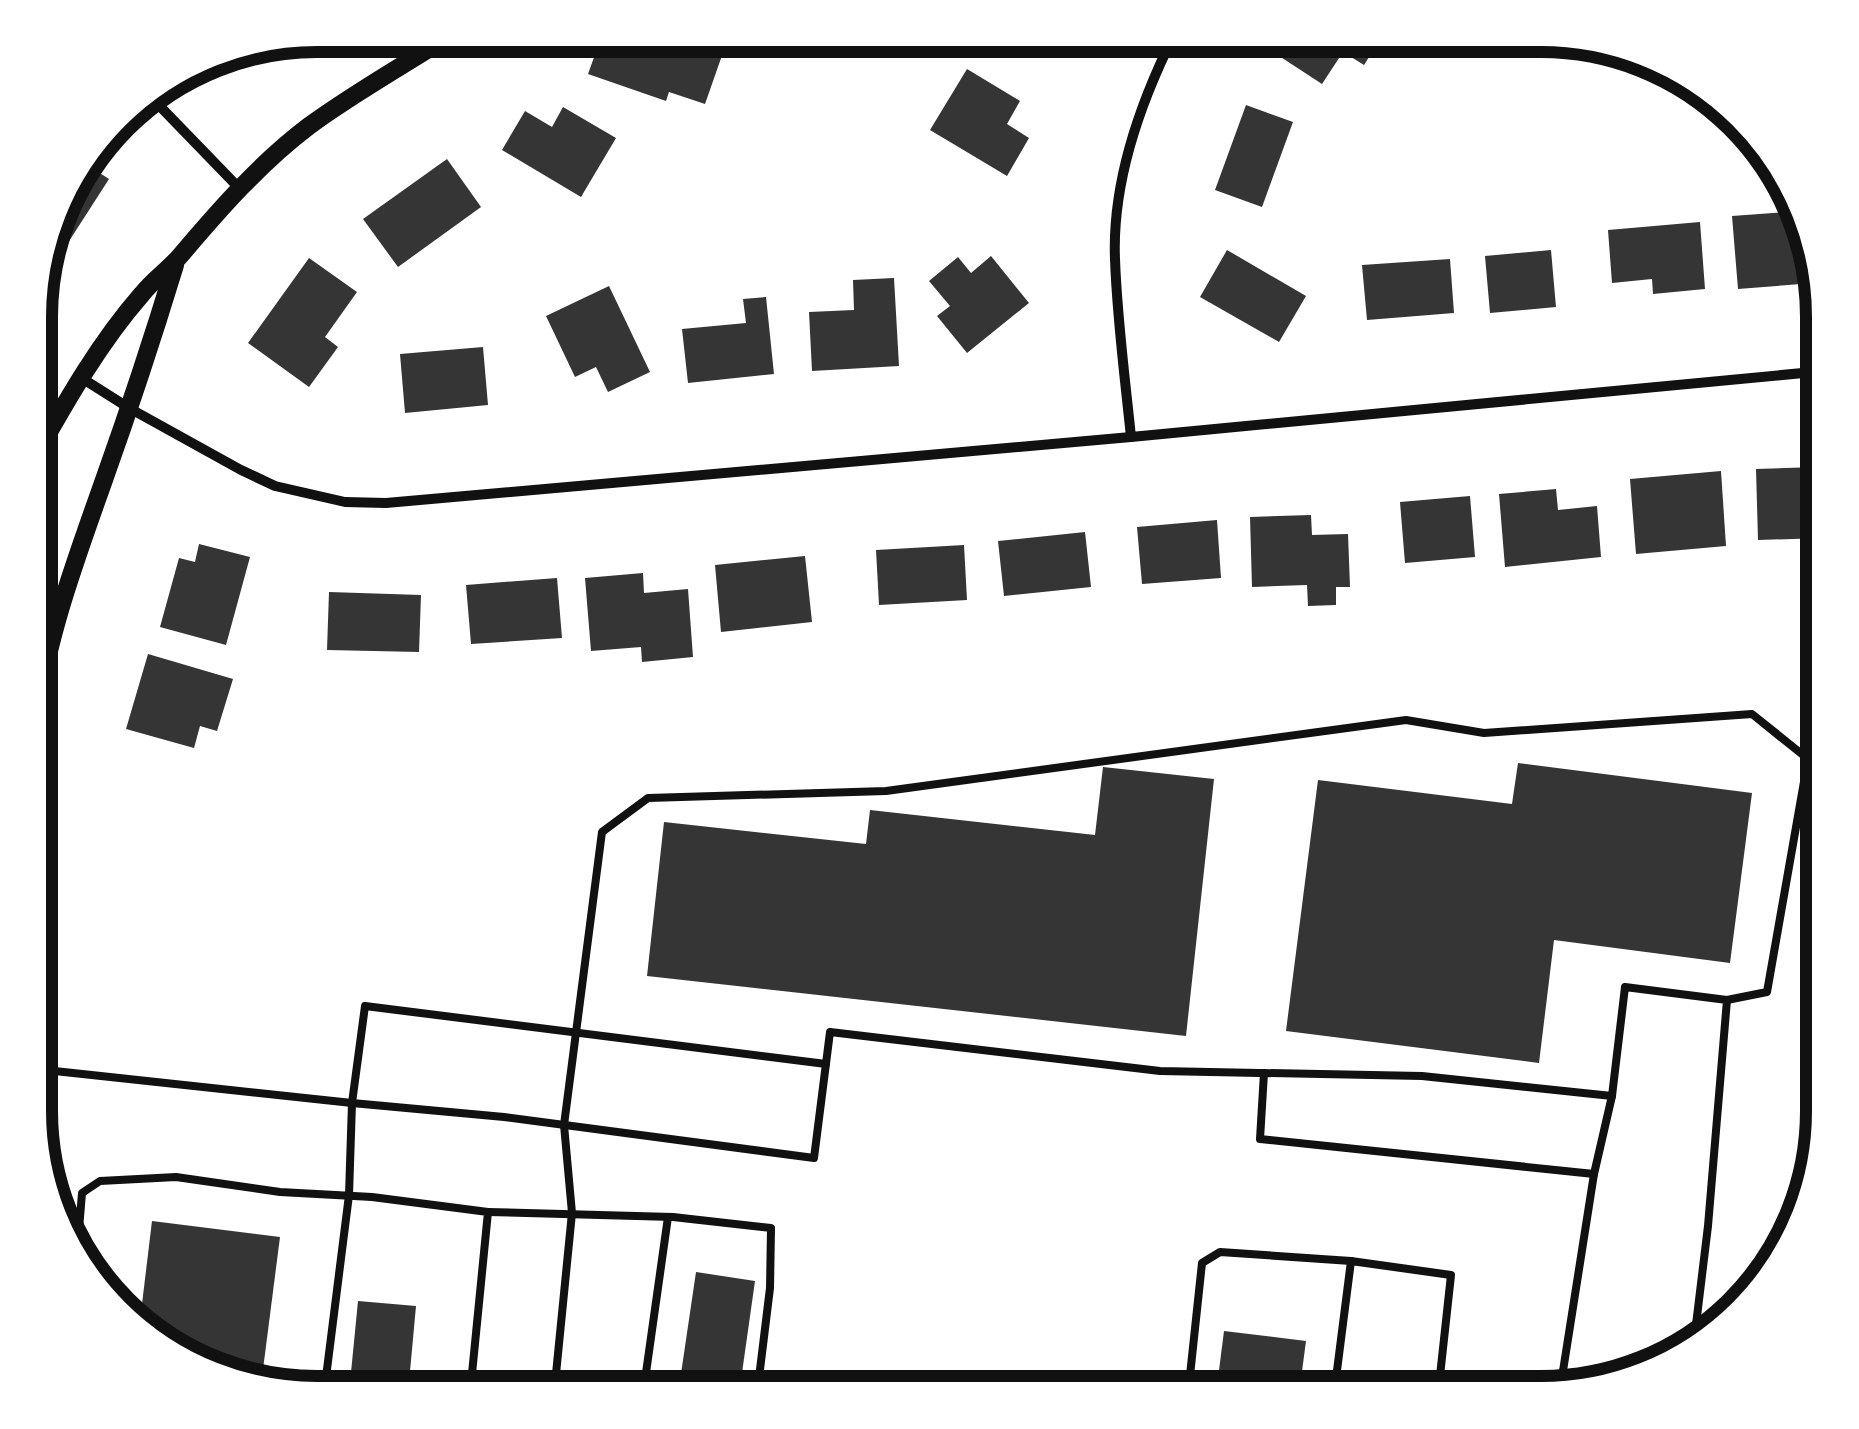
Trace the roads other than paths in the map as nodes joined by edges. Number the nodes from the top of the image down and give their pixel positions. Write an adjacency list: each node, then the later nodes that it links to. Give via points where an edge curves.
1 (424, 52): 4 (street, via 310,126)
2 (1165, 53): 10 (street, via 1141,112 1116,224)
3 (159, 105): 4 (street)
4 (240, 189): 5 (street)
5 (176, 260): 7 (street, via 143,292); 8 (street)
6 (1807, 373): 10 (street)
7 (80, 377): 8 (street); 9 (street)
8 (129, 408): 10 (street, via 275,486 346,502); 11 (street)
9 (52, 426)
10 (1131, 436)
11 (52, 624)
12 (1806, 759): 15 (lane, via 1752,714 1484,732 1406,720 886,790 648,798 602,832)
13 (1806, 769): 14 (lane, via 1768,992)
14 (1727, 1000): 19 (lane, via 1625,986); 29 (lane)
15 (576, 1032): 16 (lane); 20 (lane, via 365,1006); 21 (lane)
16 (826, 1064): 18 (lane, via 830,1032 1160,1071); 21 (lane, via 814,1158)
17 (53, 1071): 20 (lane)
18 (1264, 1073): 19 (lane, via 1422,1076); 22 (lane, via 1260,1139)
19 (1612, 1096): 22 (lane)
20 (352, 1104): 21 (lane); 23 (lane)
21 (564, 1125): 25 (lane)
22 (1594, 1174): 30 (lane)
23 (349, 1195): 24 (lane); 27 (lane, via 176,1177 100,1181 82,1193); 31 (lane)
24 (488, 1212): 25 (lane); 32 (lane)
25 (572, 1213): 26 (lane); 33 (lane)
26 (668, 1217): 34 (lane); 35 (lane, via 771,1228)
27 (79, 1227)
28 (1351, 1262): 36 (lane, via 1220,1252 1202,1263); 37 (lane); 38 (lane, via 1451,1274)
29 (1696, 1326)
30 (1562, 1375)
31 (326, 1376)
32 (472, 1376)
33 (556, 1376)
34 (646, 1376)
35 (760, 1376)
36 (1190, 1376)
37 (1336, 1376)
38 (1440, 1376)

